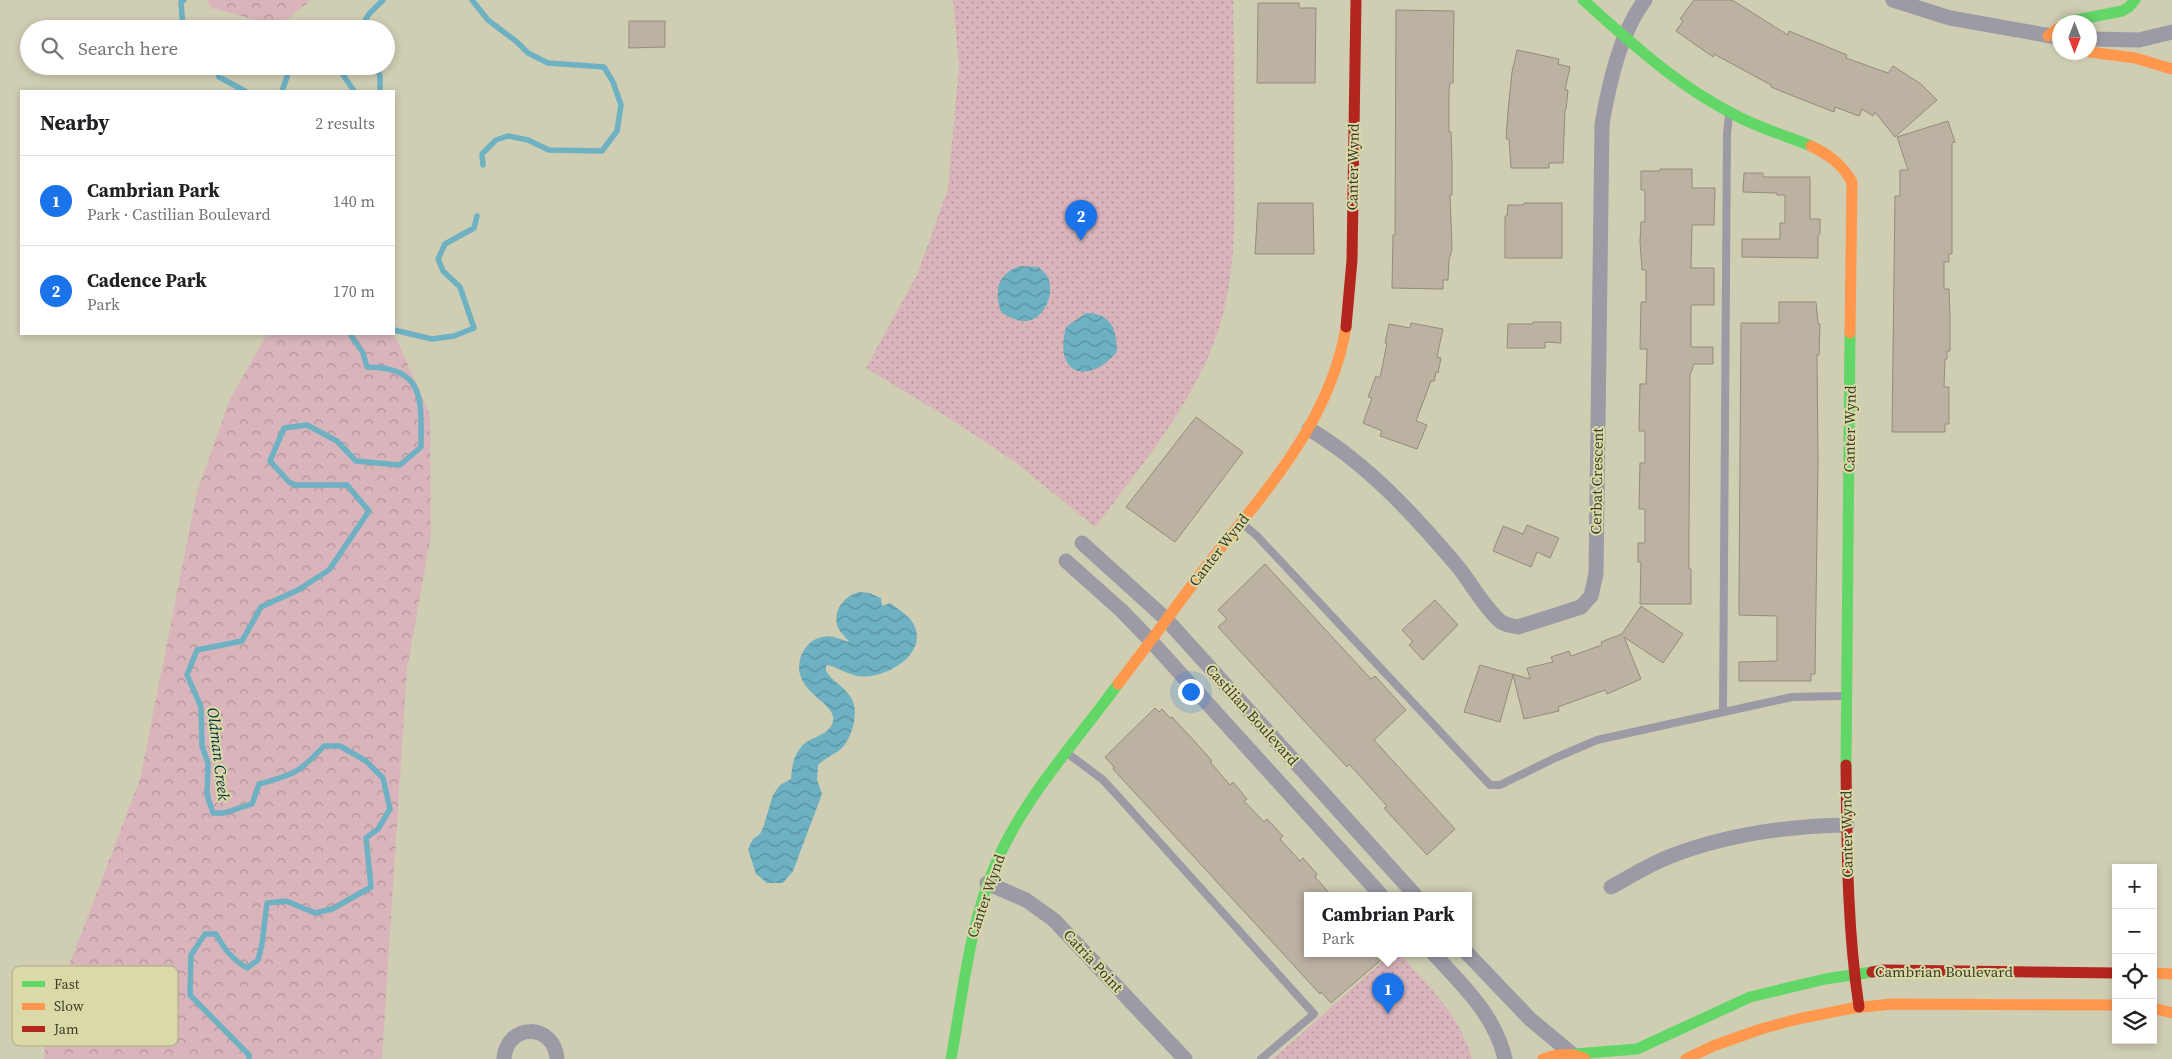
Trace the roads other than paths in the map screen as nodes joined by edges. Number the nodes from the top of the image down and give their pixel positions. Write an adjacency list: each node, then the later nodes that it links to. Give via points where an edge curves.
1 (1356, 0): 14 (street, Canter Wynd, via 1349,304 1340,355)
2 (1583, 0): 9 (street, Canter Wynd)
3 (1644, 0): 9 (street, Cerbat Crescent)
4 (1893, 0): 8 (street, via 1950,18)
5 (2135, 0): 6 (street, via 2122,10)
6 (2097, 17)
7 (2172, 32): 10 (street, via 2139,40)
8 (2052, 34)
9 (1625, 38): 13 (street, Canter Wynd, via 1673,77); 14 (street, Cerbat Crescent, via 1609,86 1602,124 1596,574 1591,596 1581,607 1529,624 1518,627 1501,622 1442,549 1367,470)
10 (2097, 39)
11 (2097, 53): 12 (street, via 2135,58)
12 (2172, 69)
13 (1730, 112): 20 (street, Canter Wynd, via 1831,156 1849,172 1852,182); 21 (lane, via 1726,143)
14 (1309, 429): 15 (street, Canter Wynd)
15 (1241, 523): 18 (street, Canter Wynd); 21 (lane, via 1258,536 1490,785 1500,785 1597,740)
16 (1082, 542): 18 (street, Castilian Boulevard)
17 (1066, 561): 19 (street, Castilian Boulevard)
18 (1166, 619): 19 (street, Canter Wynd); 27 (street, Castilian Boulevard)
19 (1151, 641): 22 (street, Canter Wynd); 26 (street, Castilian Boulevard)
20 (1846, 696): 21 (lane, via 1792,697); 23 (street, Canter Wynd)
21 (1723, 712)
22 (1067, 753): 24 (street, Canter Wynd, via 1017,821); 45 (lane, via 1102,779 1314,1014)
23 (1847, 825): 25 (street, via 1780,828 1731,838 1672,855); 33 (street, Canter Wynd)
24 (988, 884): 43 (street, Canter Wynd, via 970,946); 44 (street, Catria Point, via 1026,900 1054,920)
25 (1611, 887)
26 (1378, 892)
27 (1411, 892)
28 (1437, 957): 46 (street, via 1481,1007 1500,1037)
29 (1470, 957): 40 (street, via 1530,1020)
30 (2172, 972): 32 (street)
31 (2112, 973): 33 (street, Cambrian Boulevard, via 1884,970)
32 (2157, 973)
33 (1854, 974): 37 (street, Canter Wynd); 40 (street, Cambrian Boulevard, via 1750,997 1637,1048)
34 (2112, 1005): 37 (street, via 1892,1004)
35 (2172, 1005): 36 (street)
36 (2157, 1006)
37 (1859, 1007): 48 (street, via 1777,1023 1700,1050)
38 (2157, 1007): 39 (street)
39 (2172, 1013)
40 (1578, 1056): 47 (street, Cambrian Boulevard, via 1556,1055)
41 (504, 1059): 42 (street, via 510,1040 529,1032 551,1040)
42 (557, 1059)
43 (951, 1059)
44 (1185, 1059)
45 (1261, 1059)
46 (1505, 1059)
47 (1543, 1059)
48 (1686, 1059)

